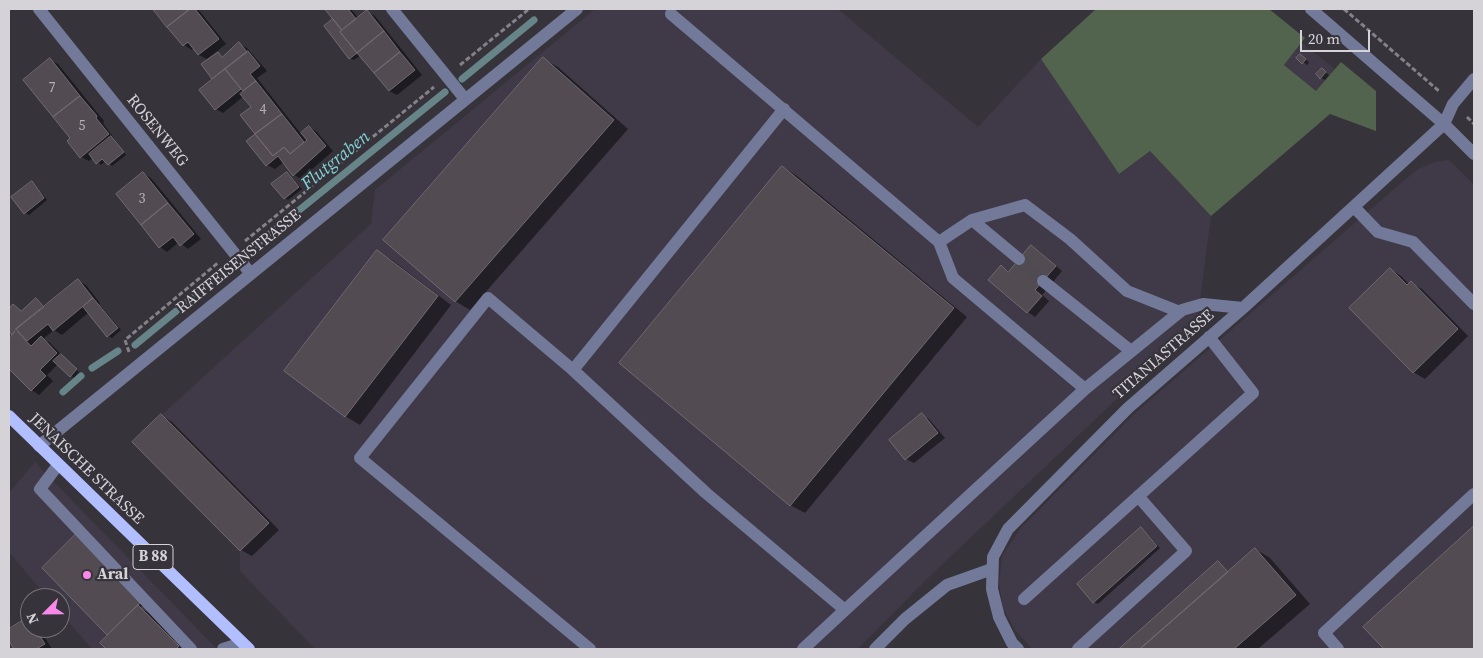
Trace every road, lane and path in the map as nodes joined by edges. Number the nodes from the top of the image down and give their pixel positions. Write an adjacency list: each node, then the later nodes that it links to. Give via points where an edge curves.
1 (39, 9): 19 (street, ROSENWEG)
2 (392, 9): 8 (street)
3 (529, 9): 8 (path)
4 (577, 9): 10 (street, RAIFFEISENSTRASSE)
5 (1311, 9): 13 (street)
6 (1344, 9): 11 (path)
7 (671, 14): 12 (street)
8 (447, 76): 10 (street); 19 (path)
9 (1474, 79): 11 (street)
10 (465, 99): 21 (street, RAIFFEISENSTRASSE)
11 (1453, 104): 13 (street); 14 (path)
12 (784, 109): 18 (street); 29 (street)
13 (1444, 124): 15 (street); 16 (street, TITANIASTRASSE)
14 (1474, 124)
15 (1474, 154)
16 (1354, 207): 23 (street, via 1378,232 1413,242); 24 (street, TITANIASTRASSE)
17 (972, 220): 18 (street); 20 (street); 25 (street, via 1025,204 1070,239 1127,291)
18 (939, 242): 30 (street, via 953,278)
19 (232, 251): 21 (street, ROSENWEG); 28 (path, via 125,340)
20 (1019, 259)
21 (251, 274): 28 (street, RAIFFEISENSTRASSE)
22 (1043, 281): 27 (street)
23 (1474, 304)
24 (1243, 308): 25 (street, via 1203,304); 26 (street, TITANIASTRASSE)
25 (1180, 312): 27 (street)
26 (1210, 337): 35 (street, via 1253,393); 36 (street, TITANIASTRASSE, via 1128,408 1008,529 993,557)
27 (1131, 351): 30 (street)
28 (134, 369): 32 (street, RAIFFEISENSTRASSE)
29 (573, 370): 38 (street, via 706,493); 42 (street, via 488,298 360,458)
30 (1084, 389): 38 (street)
31 (9, 416): 32 (main road, JENAISCHE STRASSE / B 88)
32 (39, 446): 33 (main road, JENAISCHE STRASSE / B 88)
33 (58, 465): 39 (main road, JENAISCHE STRASSE / B 88); 40 (street, via 40,489)
34 (1474, 494): 47 (street, via 1324,633)
35 (1138, 496): 37 (street); 46 (street, via 1186,551)
36 (992, 569): 44 (street, via 947,584); 45 (street, TITANIASTRASSE, via 992,589 999,617)
37 (1024, 598)
38 (845, 610): 43 (street)
39 (246, 646): 41 (street)
40 (191, 649)
41 (224, 649)
42 (590, 649)
43 (803, 649)
44 (875, 649)
45 (1018, 649)
46 (1078, 649)
47 (1338, 649)

